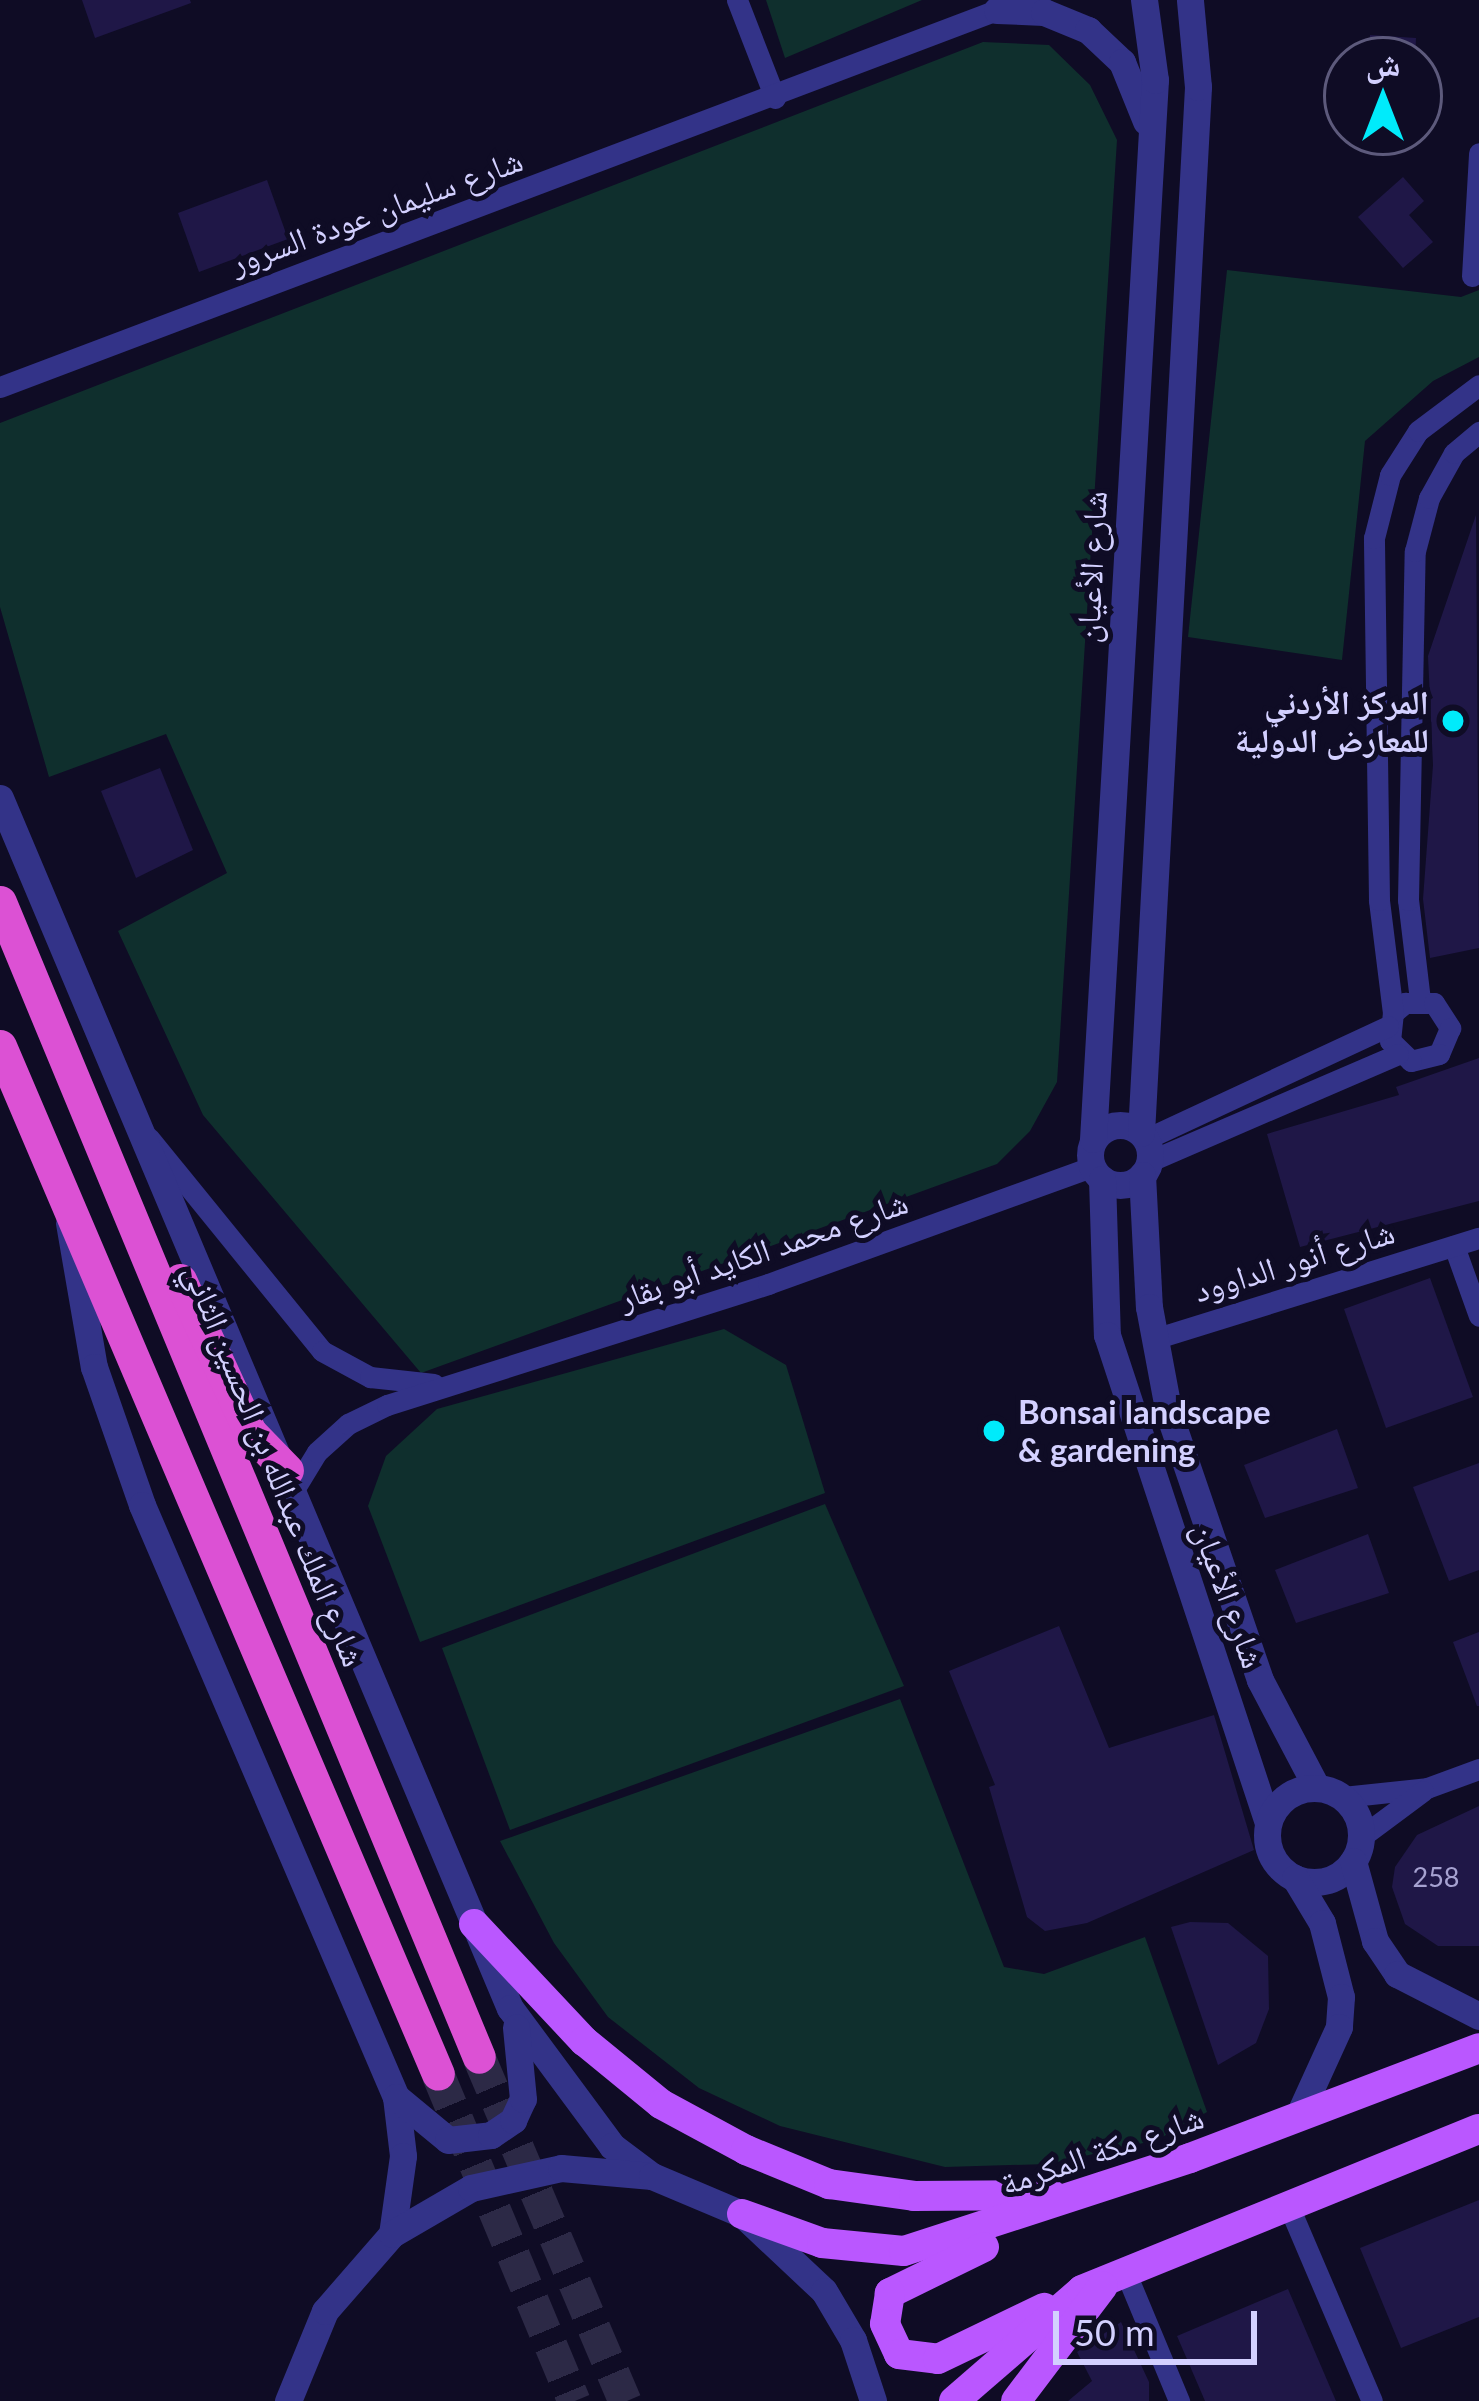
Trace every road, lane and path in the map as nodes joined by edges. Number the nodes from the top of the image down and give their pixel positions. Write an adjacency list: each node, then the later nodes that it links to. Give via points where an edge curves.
1 (737, 0): 5 (street)
2 (1144, 0): 6 (street, شارع الأعيان, via 1155,80)
3 (1190, 0): 19 (street, شارع الأعيان, via 1198,87)
4 (1010, 5): 5 (street, شارع سليمان عودة السرور); 6 (street, via 1088,30 1122,62 1144,104)
5 (775, 98): 10 (street, شارع سليمان عودة السرور)
6 (1149, 151): 20 (street, شارع الأعيان)
7 (1479, 153): 8 (street)
8 (1472, 276)
9 (1479, 385): 15 (street, via 1418,431 1390,475 1374,538 1379,900)
10 (0, 387)
11 (1479, 431): 14 (street, via 1454,453 1414,550 1408,900)
12 (0, 798): 18 (street)
13 (0, 902): 21 (highway, شارع الملك عبدالله بن الحسين الثاني)
14 (1420, 1000): 15 (street); 17 (street, via 1445,1014 1448,1042 1426,1061)
15 (1391, 1020): 17 (street); 19 (street)
16 (0, 1046): 22 (highway)
17 (1398, 1054): 19 (street)
18 (141, 1130): 27 (street, شارع محمد الكايد أبو بقار, via 322,1351 384,1380); 28 (street)
19 (1145, 1152): 20 (street, via 1123,1185); 20 (street, via 1115,1124); 26 (street, شارع الأعيان)
20 (1095, 1162): 27 (street, شارع محمد الكايد أبو بقار, via 788,1277); 32 (street, شارع الأعيان, via 1107,1335)
21 (112, 1172): 28 (highway, via 156,1228 250,1432); 39 (highway, شارع الملك عبدالله بن الحسين الثاني)
22 (68, 1219): 40 (highway); 41 (street, via 94,1366 142,1505)
23 (1479, 1238): 24 (street, شارع أنور الداوود)
24 (1454, 1246): 25 (street); 26 (street, شارع أنور الداوود)
25 (1479, 1316)
26 (1154, 1339): 31 (street, شارع الأعيان, via 1207,1538 1260,1680)
27 (452, 1382): 28 (street, شارع محمد الكايد أبو بقار, via 349,1424)
28 (291, 1479): 35 (street)
29 (1479, 1769): 30 (street)
30 (1427, 1788): 31 (street); 33 (street)
31 (1330, 1792): 32 (street, via 1286,1797); 33 (street)
32 (1268, 1823): 34 (street, via 1272,1855)
33 (1357, 1850): 34 (street, via 1327,1880); 37 (street, via 1375,1942 1397,1974)
34 (1295, 1878): 42 (street, via 1322,1923 1341,1997 1339,2027)
35 (474, 1924): 36 (street); 46 (main road, via 599,2054 661,2104 746,2150 829,2184 914,2196)
36 (510, 2008): 41 (street, via 526,2078 513,2120 491,2135 448,2140); 45 (street, via 612,2146)
37 (1479, 2016)
38 (1479, 2048): 42 (main road, شارع مكة المكرمة)
39 (479, 2057)
40 (438, 2074)
41 (396, 2097): 49 (street, via 403,2156)
42 (1298, 2117): 44 (main road, شارع مكة المكرمة)
43 (1479, 2129): 47 (main road)
44 (1190, 2158): 46 (main road, شارع مكة المكرمة); 50 (main road, via 910,2278 885,2300 885,2324 899,2354 938,2359)
45 (652, 2176): 48 (street); 49 (street, via 561,2168 515,2175 472,2188)
46 (1082, 2193): 48 (main road, شارع مكة المكرمة, via 904,2251 822,2243)
47 (1287, 2202): 50 (main road); 56 (street)
48 (742, 2214): 52 (street, via 824,2291 853,2340)
49 (392, 2234): 51 (street, via 325,2311)
50 (1105, 2280): 53 (main road); 54 (main road); 55 (street)
51 (289, 2401)
52 (873, 2401)
53 (954, 2401)
54 (1016, 2401)
55 (1179, 2401)
56 (1372, 2401)

